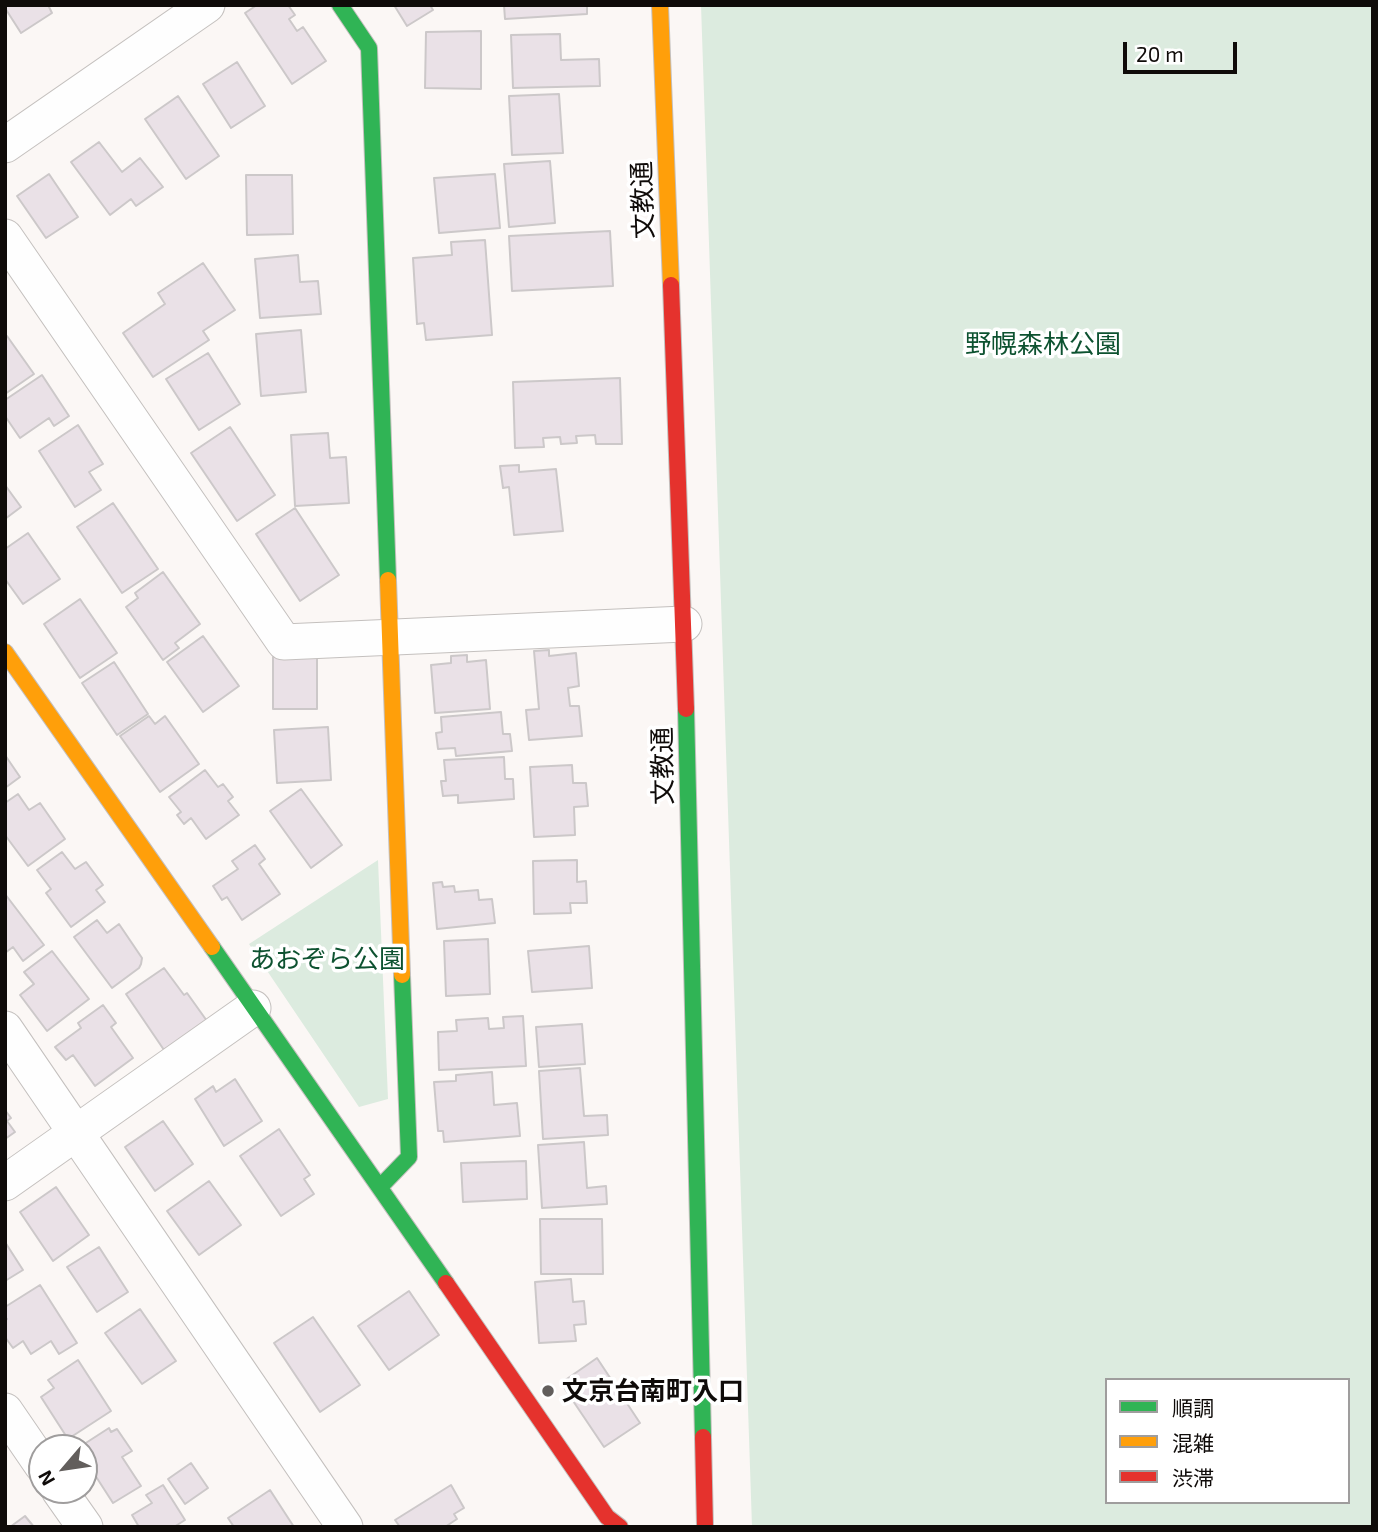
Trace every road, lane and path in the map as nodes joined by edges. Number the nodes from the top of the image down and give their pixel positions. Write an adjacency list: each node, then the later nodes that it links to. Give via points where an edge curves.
1 (207, 5): 4 (street)
2 (340, 5): 7 (street, via 369,48)
3 (660, 5): 6 (street, 文教通)
4 (5, 145)
5 (5, 237): 7 (street, via 284,642)
6 (684, 624): 7 (street); 20 (street, 文教通)
7 (391, 636): 13 (street, via 409,1157)
8 (5, 652): 9 (street)
9 (253, 1008): 11 (street); 13 (street)
10 (5, 1029): 11 (street)
11 (76, 1131): 12 (street); 18 (street)
12 (5, 1182)
13 (380, 1187): 19 (street, via 607,1517)
14 (5, 1411): 15 (street)
15 (28, 1445)
16 (69, 1504): 17 (street)
17 (85, 1527)
18 (345, 1527)
19 (620, 1527)
20 (705, 1527)

